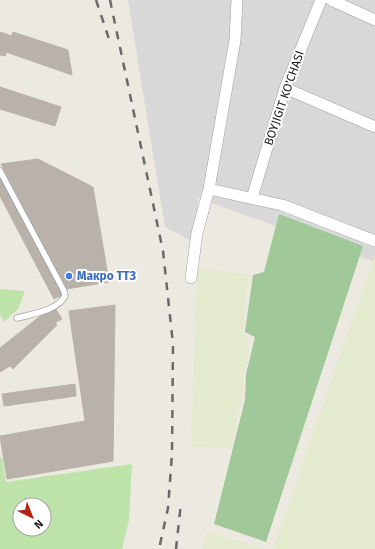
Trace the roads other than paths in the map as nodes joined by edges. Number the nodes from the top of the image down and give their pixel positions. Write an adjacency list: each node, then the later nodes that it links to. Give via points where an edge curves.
1 (237, 0): 8 (street, via 235,40)
2 (321, 0): 5 (street, BOYJIGIT KO'CHASI)
3 (331, 0): 4 (street)
4 (375, 20)
5 (285, 88): 6 (street); 9 (street, BOYJIGIT KO'CHASI)
6 (375, 127)
7 (0, 171): 12 (lane, via 65,296 48,310)
8 (209, 189): 9 (street); 11 (street, via 198,233)
9 (252, 198): 10 (street, via 282,205)
10 (375, 241)
11 (191, 278)
12 (17, 318)

